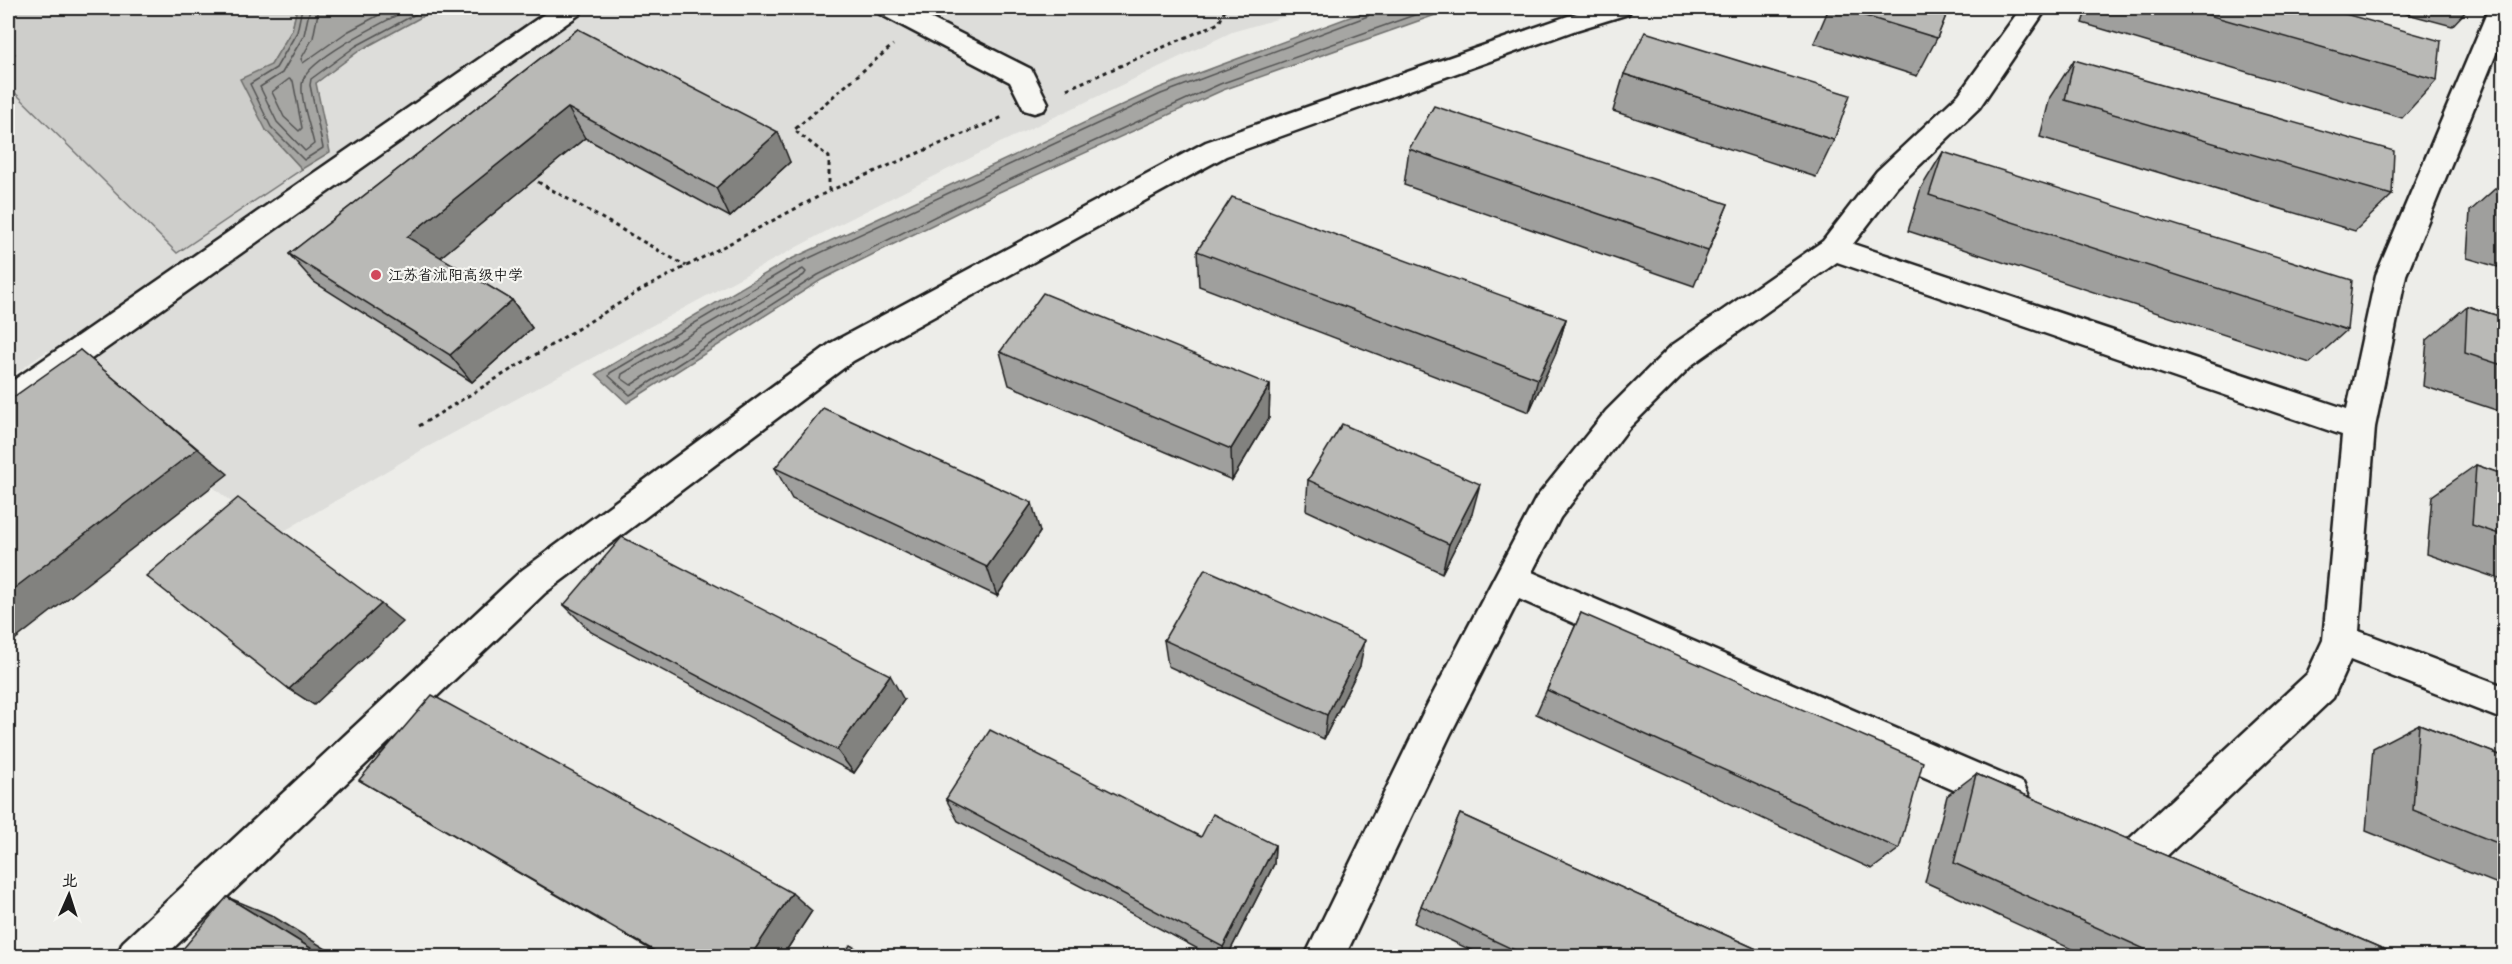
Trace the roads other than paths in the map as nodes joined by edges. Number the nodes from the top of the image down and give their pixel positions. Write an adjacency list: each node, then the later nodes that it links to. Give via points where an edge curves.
1 (571, 8): 8 (street)
2 (889, 8): 6 (street, via 1021,76)
3 (1618, 8): 15 (street, via 1216,149 842,352 533,582)
4 (2034, 8): 7 (street, via 1969,101 1887,179)
5 (2502, 8): 9 (street, via 2391,275)
6 (1034, 103)
7 (1833, 249): 9 (street); 10 (street, via 1682,355 1617,420 1548,508)
8 (8, 401)
9 (2359, 427): 11 (street)
10 (1511, 579): 13 (street); 16 (street)
11 (2341, 640): 12 (street); 14 (street, via 2320,686)
12 (2505, 703)
13 (2044, 811)
14 (2142, 853)
15 (137, 957)
16 (1325, 957)

